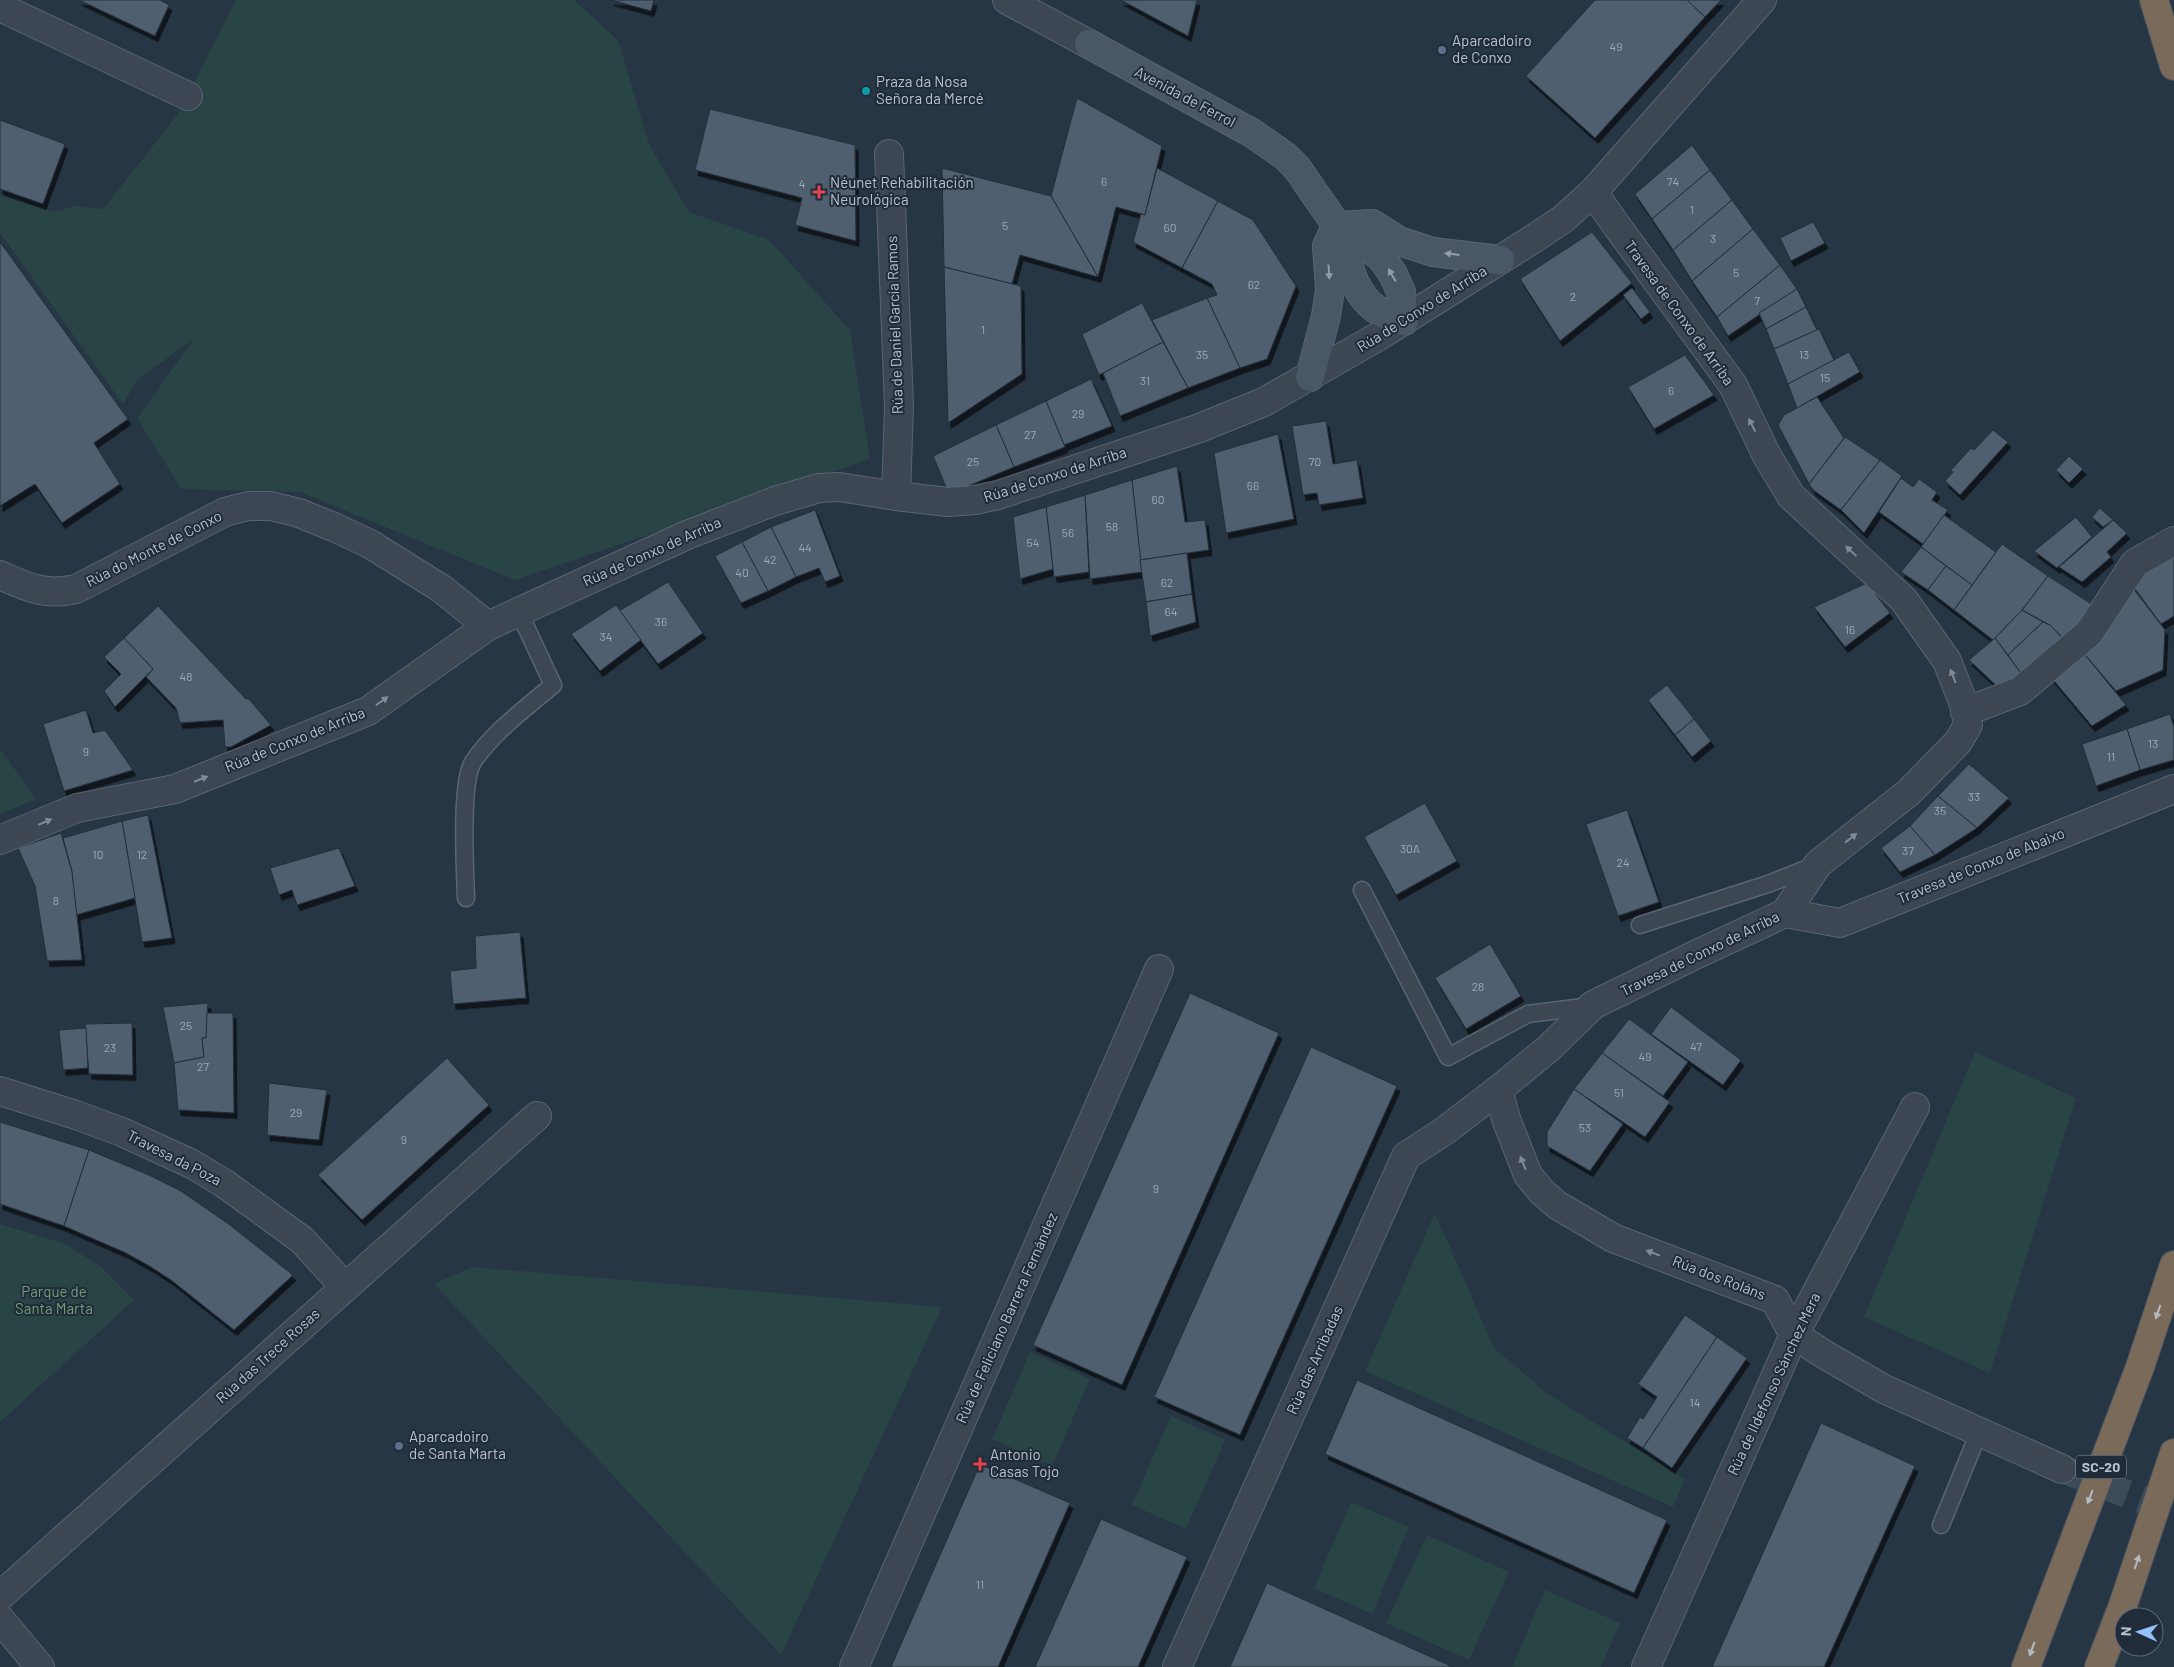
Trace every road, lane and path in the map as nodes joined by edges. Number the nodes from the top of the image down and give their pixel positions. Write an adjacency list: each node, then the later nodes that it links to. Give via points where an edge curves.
1 (1007, 0): 9 (street, Avenida de Ferrol, via 1272,146 1297,168)
2 (1762, 0): 8 (street, Rúa de Conxo de Arriba)
3 (2154, 0): 5 (highway)
4 (0, 7): 6 (street)
5 (2174, 66)
6 (188, 96)
7 (889, 154): 13 (street, Rúa de Daniel García Ramos, via 899,406)
8 (1593, 192): 10 (street, Rúa de Conxo de Arriba, via 1563,219); 18 (street, Travesa de Conxo de Arriba, one-way to 8, via 1947,661 1904,600 1791,496 1767,456 1733,385)
9 (1337, 226): 10 (street, one-way to 9, via 1433,252 1399,241 1372,224); 11 (street, one-way to 9, via 1401,292 1393,274 1380,257); 11 (street, via 1356,285 1366,300 1378,311); 12 (street, one-way to 12, via 1327,246 1330,290)
10 (1500, 260): 11 (street, Rúa de Conxo de Arriba)
11 (1404, 321): 12 (street, Rúa de Conxo de Arriba)
12 (1310, 377): 13 (street, Rúa de Conxo de Arriba, via 1243,412 998,494 948,502)
13 (896, 496): 16 (street, Rúa de Conxo de Arriba, via 839,487 819,488 776,500 687,535)
14 (2174, 541): 18 (street, via 2135,563 2089,633 2020,692)
15 (0, 575): 17 (street, Rúa do Monte de Conxo, via 41,591 60,593 76,589 225,512 248,506 271,506 298,513 370,544 442,589)
16 (519, 612): 17 (street, Rúa de Conxo de Arriba); 23 (lane, via 553,685 501,728 472,763 465,800)
17 (488, 626): 20 (street, Rúa de Conxo de Arriba, one-way to 17, via 77,808 175,789 368,711)
18 (1966, 712): 21 (street, Travesa de Conxo de Arriba, one-way to 18, via 1908,793 1954,746 1968,725)
19 (2174, 789): 24 (street, Travesa de Conxo de Abaixo, via 1840,923)
20 (0, 840)
21 (1818, 864): 24 (street, Travesa de Conxo de Arriba); 25 (lane, via 1768,884)
22 (1362, 890): 27 (lane, Travesa de Conxo de Arriba, via 1448,1057 1528,1014)
23 (466, 898)
24 (1785, 913): 27 (street, Travesa de Conxo de Arriba)
25 (1640, 924)
26 (1159, 970): 42 (street, Rúa de Feliciano Barrera Fernández)
27 (1593, 1005): 28 (street, Travesa de Conxo de Arriba, via 1549,1048)
28 (1498, 1090): 34 (street, Rúa dos Roláns, one-way to 28, via 1775,1300 1613,1238 1557,1205 1528,1175); 43 (street, Rúa das Arribadas, via 1406,1156)
29 (0, 1091): 33 (street, Travesa da Poza, via 113,1128 192,1164 302,1240)
30 (1915, 1107): 34 (street, Rúa de Ildefonso Sánchez Mera)
31 (537, 1116): 33 (street, Rúa das Trece Rosas)
32 (2174, 1265): 45 (highway, SC-20, one-way to 45, via 2140,1367)
33 (345, 1287): 39 (street, Rúa das Trece Rosas)
34 (1794, 1335): 35 (street, via 1884,1389); 44 (street, Rúa de Ildefonso Sánchez Mera)
35 (1979, 1432): 37 (street); 38 (lane)
36 (2174, 1453): 46 (highway, one-way to 36)
37 (2062, 1469)
38 (1941, 1525)
39 (0, 1596)
40 (0, 1620): 41 (street)
41 (40, 1667)
42 (854, 1667)
43 (1177, 1667)
44 (1646, 1667)
45 (2026, 1667)
46 (2099, 1667)

